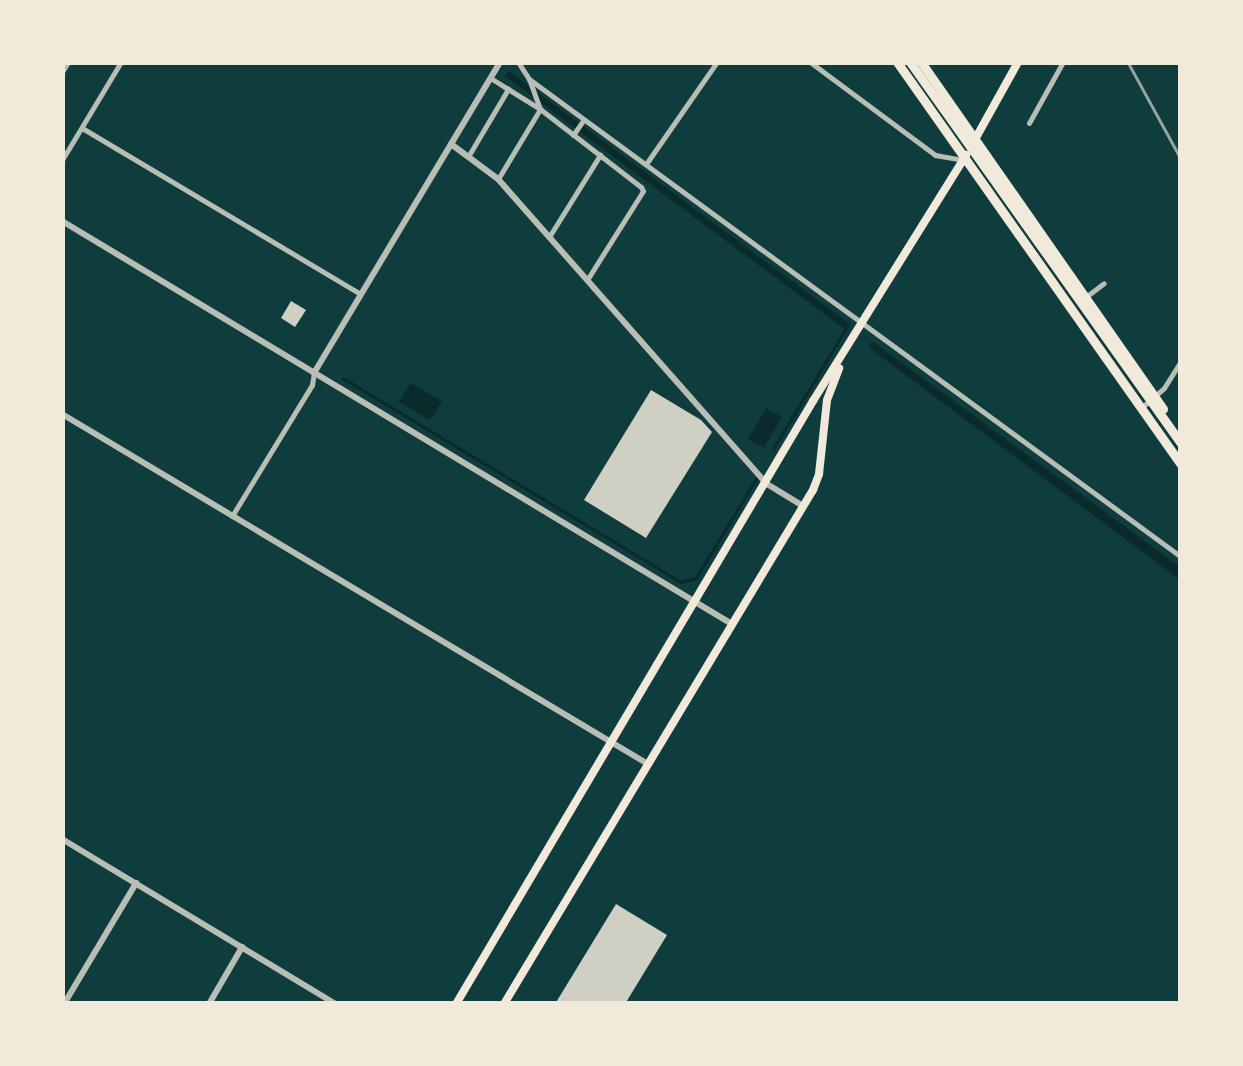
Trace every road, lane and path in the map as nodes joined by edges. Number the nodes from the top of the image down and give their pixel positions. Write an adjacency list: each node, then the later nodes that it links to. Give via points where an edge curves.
1 (68, 62): 12 (street)
2 (121, 62): 19 (street)
3 (500, 62): 13 (street)
4 (518, 62): 14 (street)
5 (717, 62): 27 (street)
6 (810, 62): 26 (street, via 934,155)
7 (897, 62): 26 (highway)
8 (910, 62): 39 (highway)
9 (921, 62): 21 (highway)
10 (1018, 62): 21 (main road)
11 (1063, 62): 18 (street)
12 (62, 72)
13 (492, 79): 15 (street); 22 (street)
14 (530, 82): 16 (street); 17 (street)
15 (508, 89): 16 (street); 23 (street)
16 (539, 106): 20 (street); 28 (street)
17 (582, 121): 20 (street); 27 (street)
18 (1029, 122)
19 (82, 128): 25 (street); 33 (street)
20 (574, 133): 24 (street)
21 (976, 138): 26 (main road); 34 (highway)
22 (451, 144): 23 (street); 33 (street)
23 (469, 155): 28 (street)
24 (600, 155): 30 (street); 31 (street, via 643,192)
25 (62, 160)
26 (963, 160): 35 (main road); 40 (highway)
27 (646, 164): 35 (street)
28 (498, 179): 30 (street)
29 (62, 221): 38 (street)
30 (549, 237): 31 (street)
31 (587, 280): 44 (street)
32 (1104, 283): 34 (street)
33 (360, 294): 38 (street)
34 (1088, 296): 39 (highway)
35 (864, 324): 36 (main road); 47 (street)
36 (844, 356): 44 (main road); 45 (main road, via 827,400 819,474)
37 (1180, 362): 39 (street)
38 (314, 372): 46 (street); 48 (street)
39 (1153, 399): 40 (street); 42 (highway)
40 (1141, 408): 43 (highway)
41 (62, 414): 46 (street)
42 (1180, 440)
43 (1180, 463)
44 (767, 484): 45 (street); 48 (main road)
45 (803, 506): 49 (main road)
46 (232, 516): 50 (street)
47 (1180, 556)
48 (697, 602): 49 (street); 50 (main road)
49 (732, 624): 51 (main road)
50 (613, 742): 51 (street); 58 (main road)
51 (648, 764): 59 (main road)
52 (62, 839): 53 (street)
53 (136, 884): 54 (street); 55 (street)
54 (242, 947): 56 (street); 57 (street)
55 (64, 1004)
56 (209, 1004)
57 (336, 1004)
58 (456, 1004)
59 (504, 1004)

